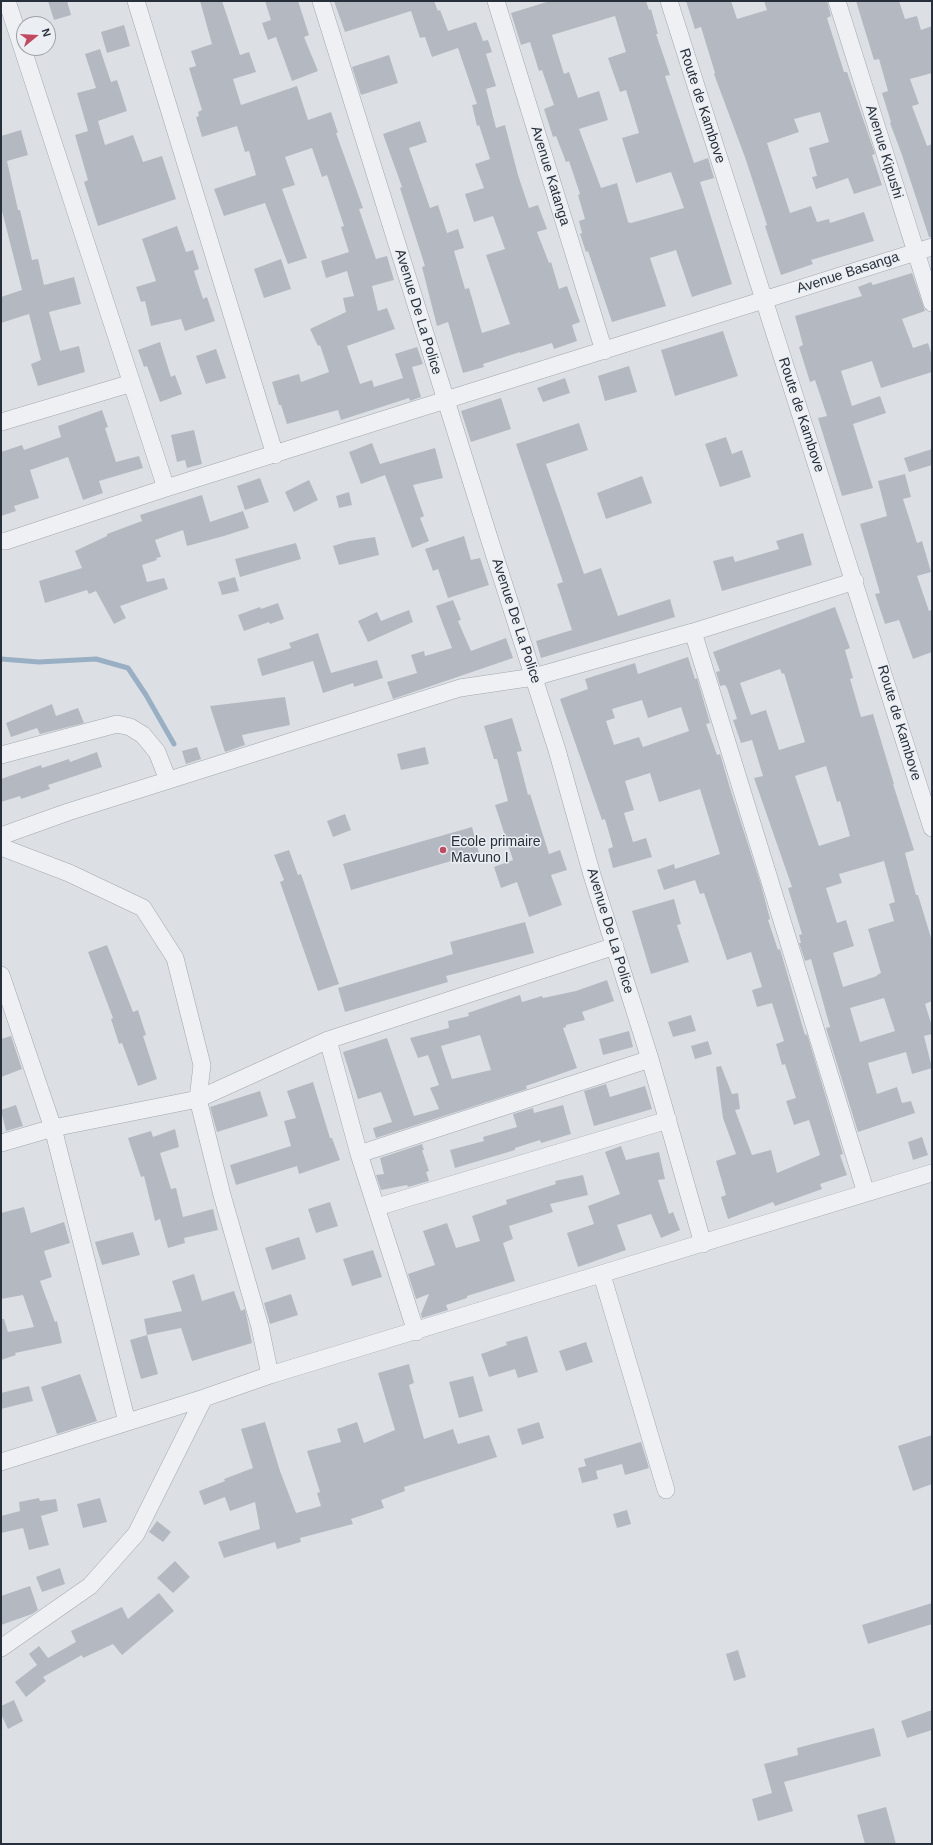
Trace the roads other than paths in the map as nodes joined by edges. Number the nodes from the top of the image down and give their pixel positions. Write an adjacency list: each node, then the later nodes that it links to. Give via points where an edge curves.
1 (7, 1): 12 (street)
2 (136, 1): 15 (street)
3 (321, 1): 13 (street, Avenue De La Police)
4 (496, 1): 11 (street, Avenue Katanga)
5 (669, 1): 9 (street, Route de Kambove)
6 (837, 1): 8 (street, Avenue Kipushi)
7 (932, 246): 8 (street, Avenue Basanga)
8 (916, 252): 9 (street, Avenue Basanga); 10 (street, Avenue Kipushi)
9 (764, 300): 11 (street, Avenue Basanga); 18 (street, Route de Kambove)
10 (932, 303)
11 (604, 351): 13 (street, Avenue Basanga)
12 (132, 383): 14 (street); 16 (street)
13 (446, 401): 15 (street, Avenue Basanga); 20 (street, Avenue De La Police)
14 (1, 422)
15 (275, 455): 16 (street, Avenue Basanga)
16 (166, 488): 17 (street, Avenue Basanga)
17 (1, 541)
18 (855, 581): 19 (street); 23 (street, Route de Kambove)
19 (693, 632): 20 (street); 36 (street)
20 (534, 677): 22 (street, via 460,688); 26 (street, Avenue De La Police)
21 (1, 755): 22 (street, via 117,724 130,727 143,735 157,752)
22 (168, 780): 24 (street)
23 (932, 828)
24 (1, 836)
25 (1, 847): 30 (street, via 69,873 143,908 175,958 202,1065)
26 (615, 946): 28 (street); 29 (street, Avenue De La Police)
27 (1, 975): 32 (street)
28 (328, 1040): 30 (street); 34 (street)
29 (650, 1059): 31 (street, Avenue De La Police); 34 (street)
30 (198, 1099): 32 (street); 41 (street, via 222,1195 260,1327)
31 (668, 1120): 37 (street); 38 (street, Avenue De La Police)
32 (53, 1128): 33 (street); 43 (street)
33 (1, 1142)
34 (360, 1154): 37 (street)
35 (932, 1173): 36 (street)
36 (866, 1194): 38 (street)
37 (377, 1207): 40 (street)
38 (703, 1244): 39 (street)
39 (602, 1275): 40 (street); 45 (street)
40 (416, 1332): 41 (street)
41 (270, 1375): 42 (street)
42 (204, 1398): 43 (street); 46 (street, via 136,1534 90,1586)
43 (127, 1422): 44 (street)
44 (1, 1462)
45 (666, 1490)
46 (1, 1648)

